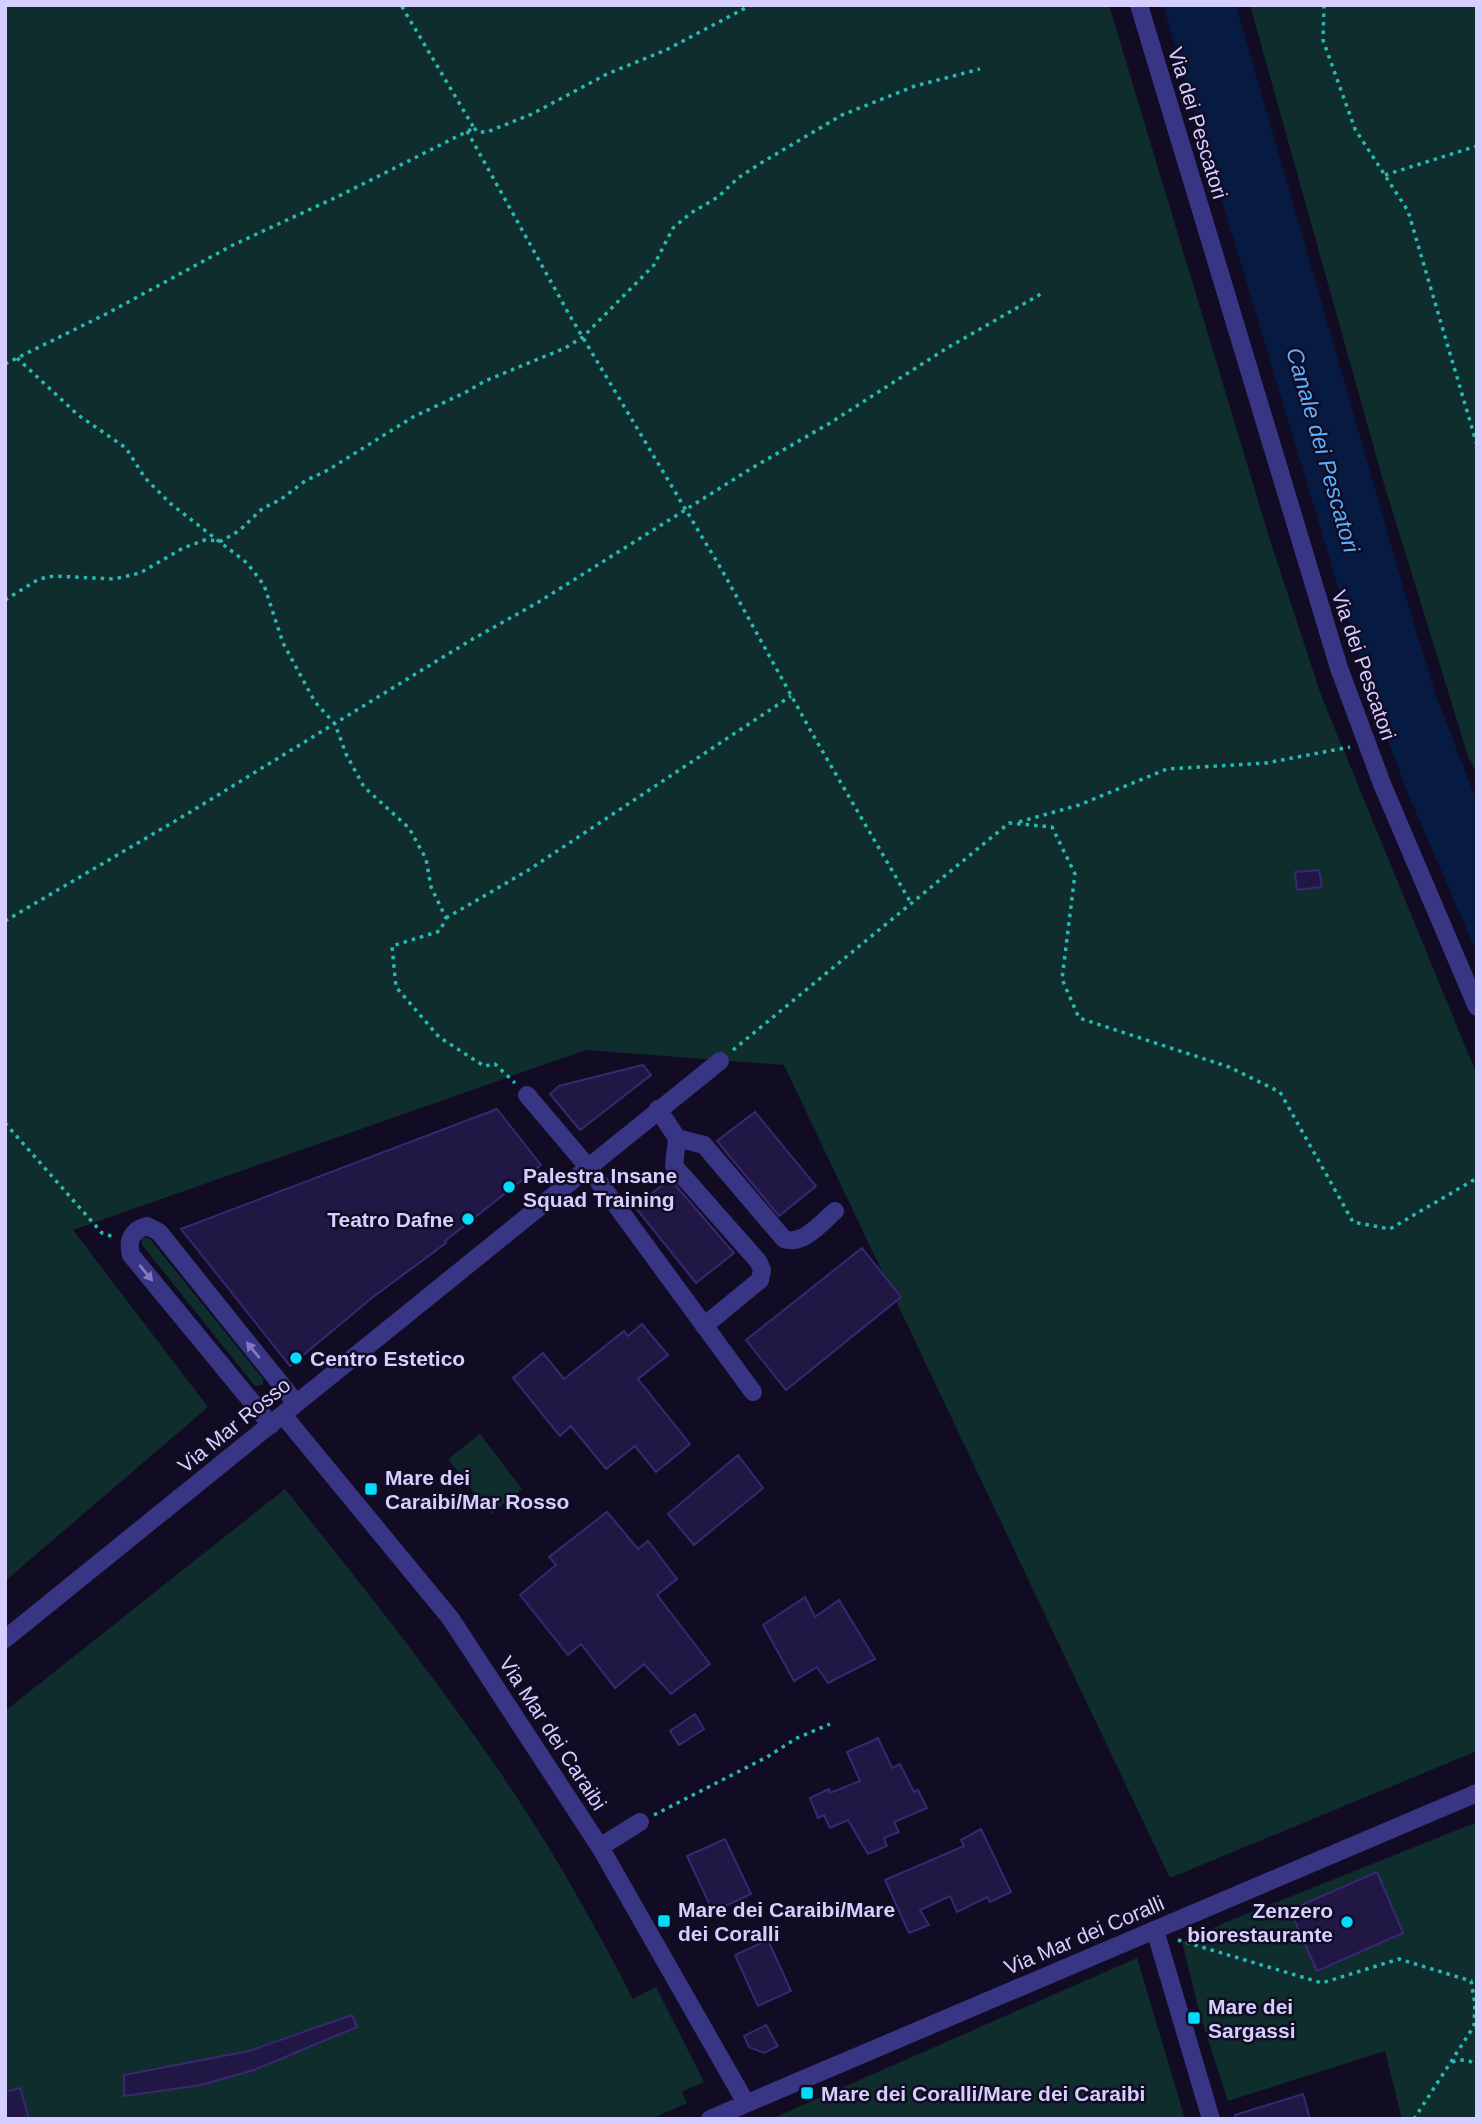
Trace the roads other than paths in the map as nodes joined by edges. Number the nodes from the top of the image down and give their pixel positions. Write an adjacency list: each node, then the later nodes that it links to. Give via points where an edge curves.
1 (1139, 5): 2 (street, Via dei Pescatori, via 1321,614 1366,743)
2 (1477, 1007)
3 (720, 1061): 5 (street, Via Mar Rosso)
4 (527, 1094): 7 (street)
5 (658, 1110): 6 (street); 7 (street, Via Mar Rosso)
6 (677, 1138): 8 (street, via 704,1145 784,1239 800,1240); 9 (street, via 674,1166 762,1270 760,1280)
7 (588, 1167): 9 (street); 11 (street, Via Mar Rosso)
8 (835, 1211)
9 (704, 1326): 10 (street)
10 (753, 1392)
11 (283, 1414): 11 (street, Via Mar dei Caraibi, one-way to 11, via 159,1232 147,1226 135,1230 129,1242 131,1255); 12 (street, Via Mar Rosso); 15 (street, Via Mar dei Caraibi, via 443,1609)
12 (5, 1639)
13 (1477, 1793): 16 (street, Via Mar dei Coralli)
14 (640, 1822): 15 (street)
15 (600, 1847): 17 (street, Via Mar dei Caraibi)
16 (1155, 1931): 17 (street, Via Mar dei Coralli); 19 (street)
17 (746, 2103): 18 (street, Via Mar dei Coralli)
18 (710, 2119)
19 (1211, 2119)

